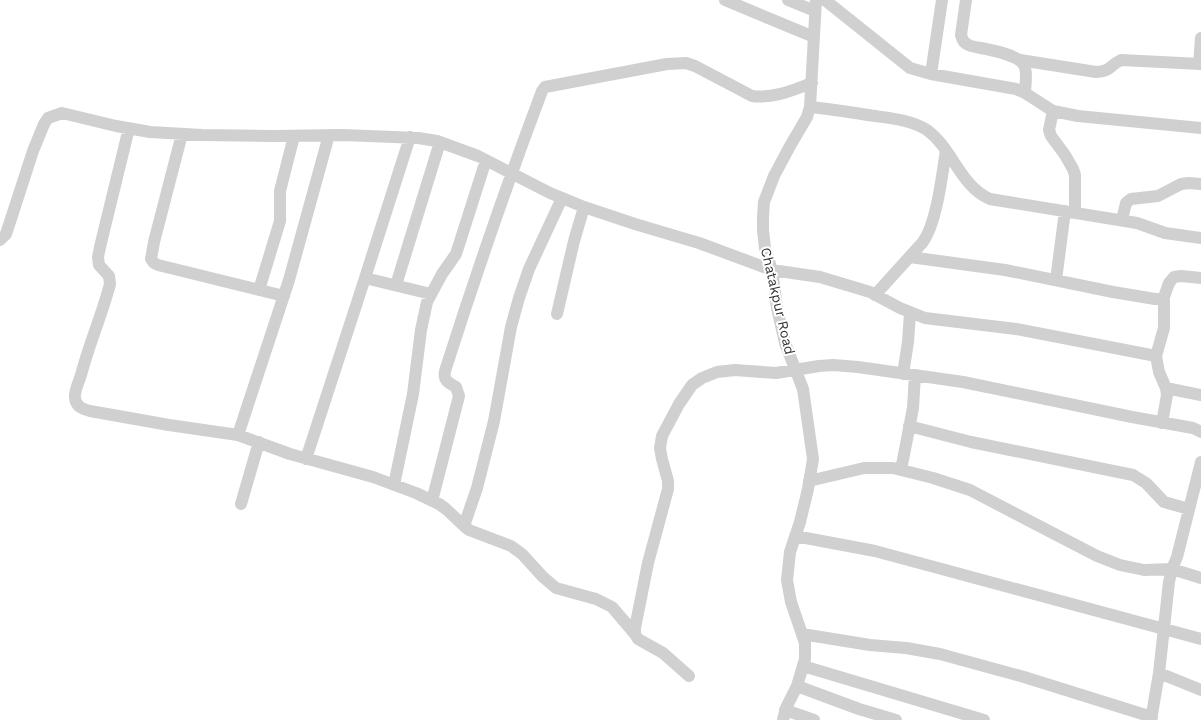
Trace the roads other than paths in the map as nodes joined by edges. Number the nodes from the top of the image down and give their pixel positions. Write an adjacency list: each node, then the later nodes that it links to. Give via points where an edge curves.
1 (725, 0): 7 (street)
2 (788, 0): 6 (street)
3 (825, 0): 11 (street, via 910,68)
4 (942, 0): 11 (street)
5 (966, 0): 9 (street, via 962,41)
6 (816, 6): 7 (street, Chatakpur Road)
7 (814, 37): 12 (street, Chatakpur Road)
8 (1201, 38): 10 (street)
9 (1020, 60): 10 (street, via 1096,72 1106,71 1121,60); 13 (street, via 1026,74)
10 (1200, 64)
11 (931, 74): 13 (street, via 1016,89)
12 (812, 83): 14 (street, Chatakpur Road); 25 (street, via 762,98 752,96 686,63 667,64 545,87)
13 (1025, 93): 15 (street)
14 (810, 107): 23 (street, via 916,124); 34 (street, Chatakpur Road, via 774,176 764,202 765,248)
15 (1053, 111): 17 (street, via 1078,116); 29 (street, via 1049,130 1051,136 1074,169)
16 (129, 128): 18 (street); 32 (street, via 62,113 48,118 33,151 6,234); 54 (street, via 98,257 99,265 108,276 110,284 84,362 75,398 77,405 90,411)
17 (1201, 128)
18 (182, 134): 20 (street); 39 (street, via 151,259 158,265)
19 (329, 135): 20 (street); 21 (street); 42 (street)
20 (294, 136): 39 (street, via 280,191 280,221)
21 (410, 137): 22 (street); 35 (street)
22 (440, 142): 24 (street); 38 (street)
23 (946, 150): 29 (street, via 964,177 983,196); 33 (street, via 928,235)
24 (486, 160): 25 (street); 40 (street, via 456,254)
25 (511, 172): 27 (street); 62 (street, via 476,271 445,371 445,380 456,388 459,396)
26 (1201, 184): 30 (street, via 1181,184 1158,196 1132,199 1126,203)
27 (562, 198): 28 (street); 65 (street, via 519,298 511,327 494,421 477,488)
28 (584, 207): 34 (street, via 699,243); 45 (street)
29 (1070, 212): 30 (street); 37 (street)
30 (1122, 220): 31 (street, via 1165,233)
31 (1201, 238)
32 (0, 240)
33 (910, 257): 37 (street); 41 (street)
34 (772, 270): 41 (street, via 820,277); 47 (street, Chatakpur Road, via 785,343)
35 (365, 278): 38 (street); 56 (street)
36 (1201, 278): 43 (street, via 1174,277 1169,282)
37 (1056, 280): 43 (street, via 1148,298)
38 (396, 285): 40 (street)
39 (259, 290): 42 (street)
40 (431, 294): 60 (street, via 421,330 413,394)
41 (875, 295): 44 (street)
42 (284, 296): 54 (street)
43 (1164, 297): 46 (street, via 1164,328)
44 (910, 313): 46 (street, via 925,318 1016,329); 48 (street)
45 (557, 314)
46 (1156, 356): 49 (street)
47 (795, 369): 48 (street, via 833,365); 59 (street, Chatakpur Road, via 803,389 813,458); 70 (street, via 776,373 735,370 717,372 692,385 678,404 662,436 660,448 668,489 648,563)
48 (909, 374): 51 (street, via 963,382); 52 (street, via 914,402)
49 (1166, 388): 50 (street); 51 (street, via 1167,402)
50 (1201, 395)
51 (1162, 423): 53 (street, via 1193,428)
52 (909, 426): 58 (street); 64 (street, via 971,442 1133,475 1146,483 1164,502)
53 (1201, 432)
54 (238, 435): 55 (street)
55 (259, 442): 56 (street); 63 (street)
56 (306, 459): 60 (street)
57 (1201, 462): 61 (street)
58 (901, 470): 59 (street, via 864,468); 67 (street, via 970,490 1097,556 1120,565 1144,570)
59 (810, 481): 66 (street, Chatakpur Road)
60 (394, 485): 62 (street)
61 (1198, 487): 64 (street)
62 (432, 501): 65 (street, via 446,509)
63 (241, 504)
64 (1189, 509): 67 (street)
65 (464, 526): 70 (street, via 511,546 556,588 596,599 612,607)
66 (795, 536): 69 (street, via 875,551); 71 (street, Chatakpur Road, via 790,552 787,580 791,602)
67 (1172, 569): 68 (street); 69 (street)
68 (1201, 578)
69 (1164, 630): 72 (street); 74 (street)
70 (635, 634): 75 (street, via 642,642 664,653)
71 (802, 634): 73 (street, Chatakpur Road, via 806,651); 80 (street, via 940,654 1024,677)
72 (1201, 639)
73 (803, 666): 76 (street, Chatakpur Road); 83 (street)
74 (1159, 674): 77 (street); 80 (street)
75 (689, 676)
76 (797, 686): 78 (street); 79 (street, Chatakpur Road)
77 (1201, 690)
78 (858, 714): 82 (street)
79 (784, 715): 81 (street)
80 (1151, 719)
81 (814, 720)
82 (896, 720)
83 (984, 720)

